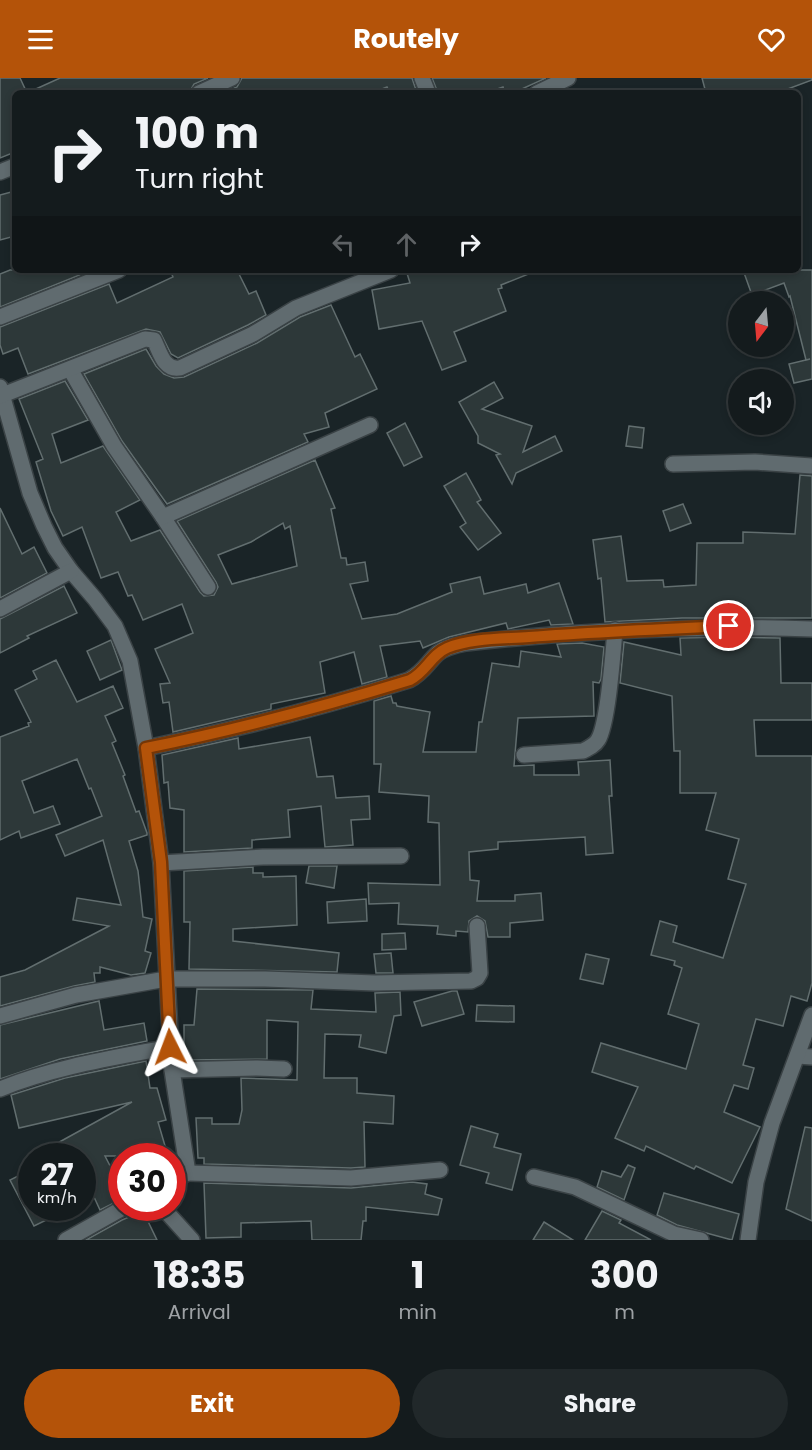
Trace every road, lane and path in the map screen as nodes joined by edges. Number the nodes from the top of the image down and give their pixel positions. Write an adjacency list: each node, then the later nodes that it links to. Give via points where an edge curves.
1 (232, 78): 3 (street)
2 (568, 78): 4 (street)
3 (206, 90)
4 (543, 90)
5 (111, 273): 7 (street)
6 (384, 273): 8 (street, via 296,308 253,334 180,368 167,367 154,340 149,339)
7 (0, 317)
8 (70, 369): 9 (street); 13 (street, via 114,446)
9 (1, 393): 14 (street, via 30,493 48,534)
10 (370, 425): 13 (street)
11 (673, 464): 12 (street, via 755,462)
12 (812, 466)
13 (163, 517): 15 (street)
14 (71, 571): 16 (street); 19 (street, via 119,635 130,661)
15 (208, 587)
16 (0, 609)
17 (812, 629): 18 (street, via 729,626)
18 (615, 630): 19 (street, via 456,645 438,654 410,680 292,715); 20 (street, via 604,722 598,741 583,751)
19 (146, 748): 22 (street)
20 (524, 754)
21 (401, 856): 22 (street)
22 (161, 862): 24 (street)
23 (477, 926): 24 (street, via 480,973 471,981)
24 (166, 979): 26 (street, via 76,995); 27 (street)
25 (812, 1015): 28 (street)
26 (0, 1016)
27 (170, 1047): 30 (street); 31 (street, via 79,1065)
28 (805, 1056): 40 (street, via 770,1133 756,1182)
29 (284, 1069): 30 (street)
30 (172, 1070): 33 (street)
31 (0, 1089)
32 (440, 1170): 33 (street, via 351,1178)
33 (188, 1173)
34 (534, 1177): 39 (street, via 575,1187 674,1234)
35 (108, 1216): 37 (street)
36 (175, 1221): 38 (street)
37 (66, 1240)
38 (192, 1240)
39 (701, 1240)
40 (748, 1240)

